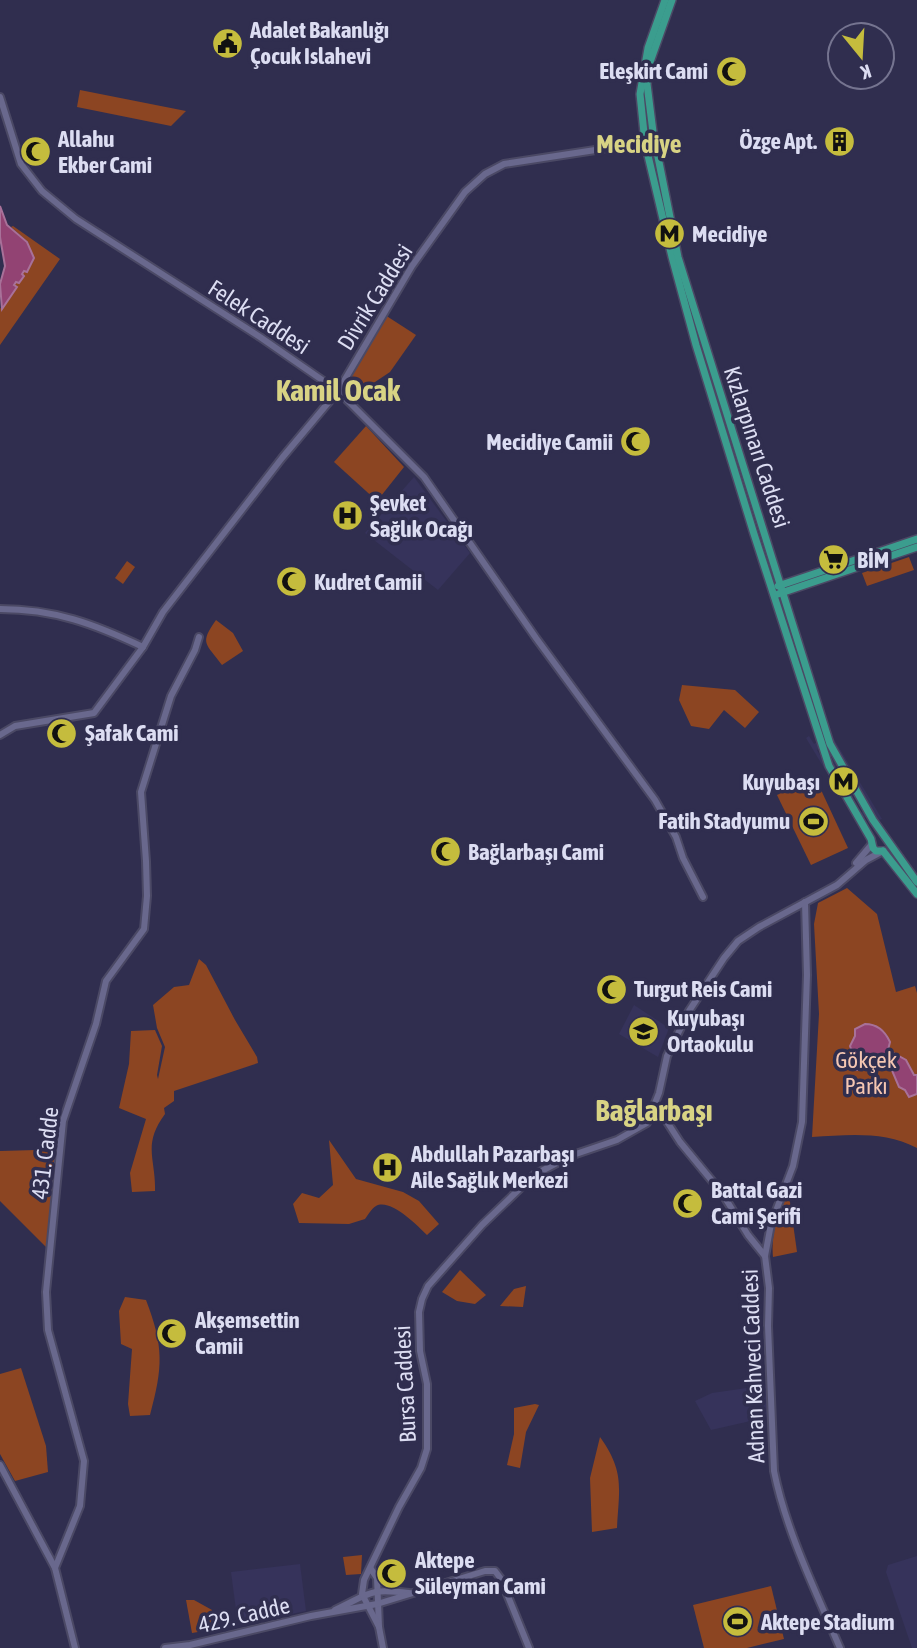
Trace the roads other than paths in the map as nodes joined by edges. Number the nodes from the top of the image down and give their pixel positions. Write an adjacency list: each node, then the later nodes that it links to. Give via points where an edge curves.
1 (665, 0): 5 (main road, Kızlarpınarı Caddesi, via 641,79)
2 (672, 0): 4 (main road, Kızlarpınarı Caddesi, via 650,62)
3 (0, 96): 6 (street, Felek Caddesi, via 21,164 41,191 76,219)
4 (654, 141): 5 (street, Divrik Caddesi); 9 (main road, Kızlarpınarı Caddesi, via 678,257)
5 (645, 143): 6 (street, Divrik Caddesi, via 527,159 485,174 466,192 412,266); 9 (main road, Kızlarpınarı Caddesi, via 696,345)
6 (338, 391): 12 (street, Divrik Caddesi, via 169,604); 19 (street, Felek Caddesi, via 432,487 655,800)
7 (917, 539): 9 (main road)
8 (917, 547): 9 (main road)
9 (778, 590): 14 (main road, Kızlarpınarı Caddesi, via 830,744); 15 (main road, Kızlarpınarı Caddesi, via 829,766)
10 (0, 609): 12 (street, via 76,618)
11 (199, 637): 24 (street, 431. Cadde, via 171,696 141,792 144,929 106,981 63,1121 46,1292 48,1330 84,1461 80,1506)
12 (143, 647): 13 (street, Divrik Caddesi, via 94,713 15,726)
13 (0, 735)
14 (886, 840): 15 (main road, via 878,836); 16 (main road); 17 (main road, Kızlarpınarı Caddesi)
15 (872, 844): 16 (main road, via 876,851); 20 (street, via 835,882)
16 (883, 851): 18 (main road); 20 (street)
17 (917, 882)
18 (917, 894)
19 (703, 897)
20 (805, 902): 21 (street, via 738,941 724,958 689,1011 667,1056); 22 (street, via 802,1122)
21 (653, 1111): 22 (street, Adnan Kahveci Caddesi, via 662,1114); 25 (street, Bursa Caddesi, via 647,1123 617,1140 570,1156 534,1175 428,1286 419,1312 420,1351 428,1384 427,1449)
22 (765, 1256): 38 (street, Adnan Kahveci Caddesi, via 774,1471 803,1564)
23 (0, 1465): 24 (street)
24 (55, 1568): 34 (street)
25 (370, 1569): 26 (street); 27 (street, Bursa Caddesi)
26 (379, 1589): 27 (street); 28 (street); 29 (street)
27 (362, 1594): 30 (street); 31 (street)
28 (411, 1594): 29 (street, 429. Cadde); 37 (street, 429. Cadde, via 495,1571)
29 (377, 1604): 30 (street, 429. Cadde); 32 (street)
30 (367, 1606): 31 (street, 429. Cadde); 32 (street)
31 (330, 1613): 33 (street, 429. Cadde)
32 (379, 1628): 36 (street)
33 (190, 1647): 35 (street, 429. Cadde)
34 (75, 1648)
35 (165, 1648)
36 (383, 1648)
37 (529, 1648)
38 (841, 1648)

